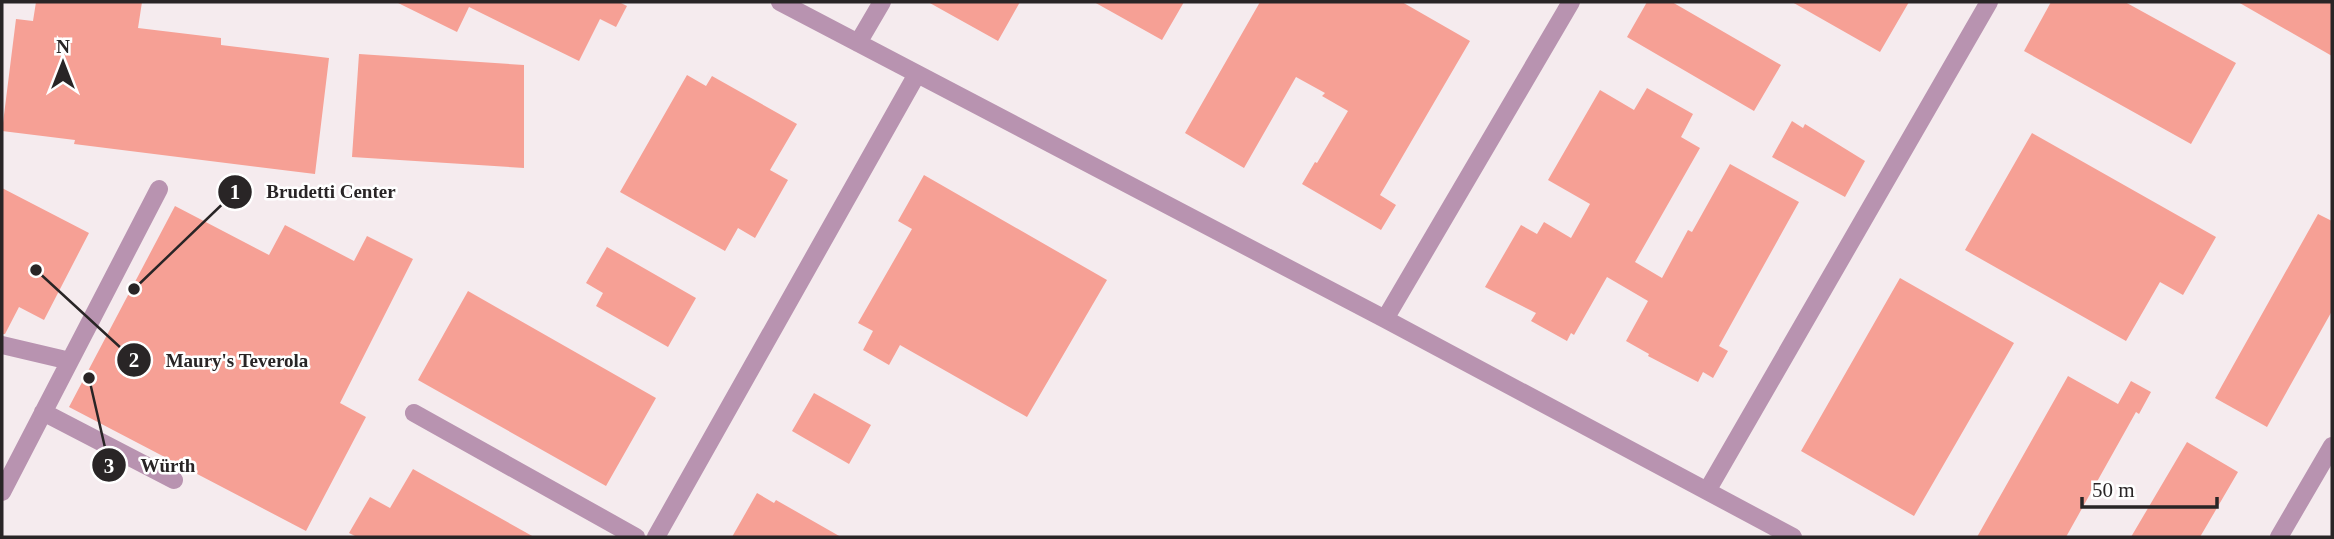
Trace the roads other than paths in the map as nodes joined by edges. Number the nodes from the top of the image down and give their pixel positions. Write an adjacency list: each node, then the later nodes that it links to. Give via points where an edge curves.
1 (779, 2): 5 (street)
2 (882, 2): 5 (street)
3 (1571, 2): 8 (street)
4 (1989, 2): 15 (street)
5 (858, 43): 6 (street)
6 (917, 74): 8 (street); 18 (street)
7 (159, 189): 10 (street)
8 (1385, 319): 15 (street)
9 (2, 345): 10 (street)
10 (70, 361): 11 (street)
11 (43, 412): 14 (street); 16 (street)
12 (414, 413): 17 (street)
13 (2332, 446): 20 (street)
14 (174, 480)
15 (1707, 491): 19 (street)
16 (2, 492)
17 (636, 537)
18 (656, 537)
19 (1793, 537)
20 (2279, 537)

